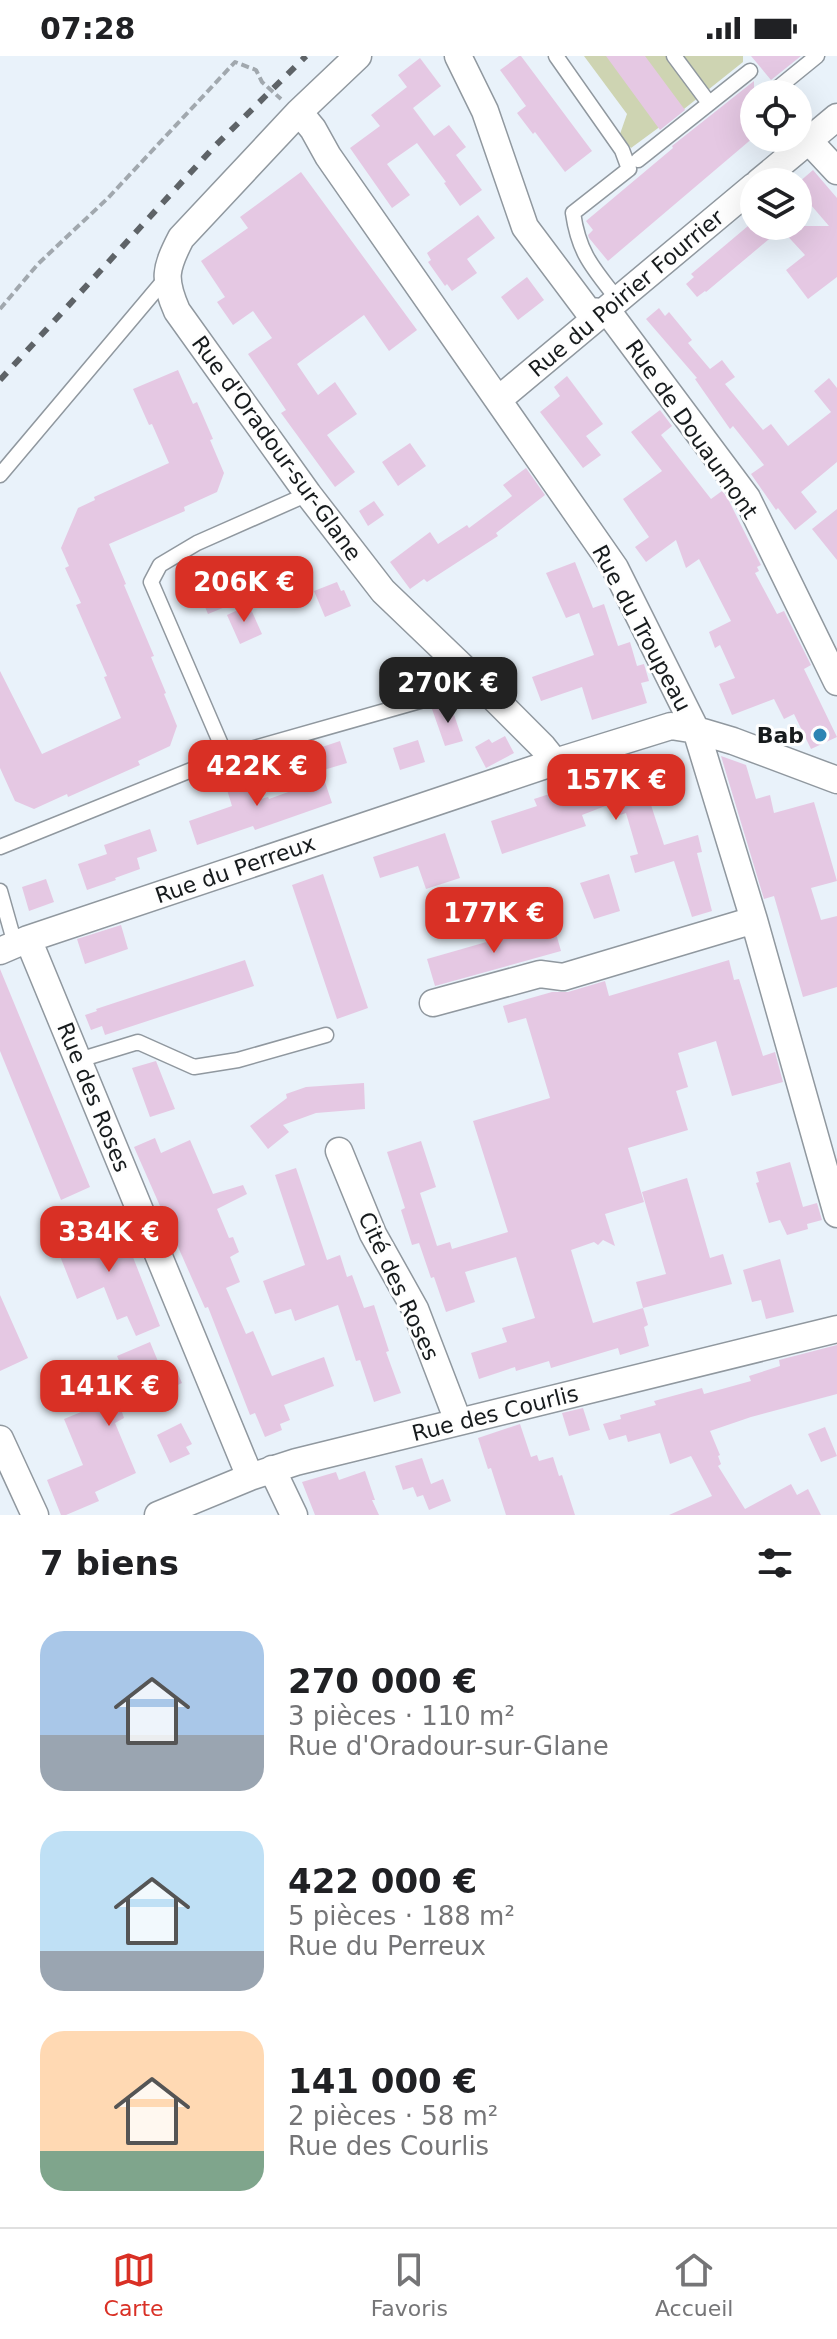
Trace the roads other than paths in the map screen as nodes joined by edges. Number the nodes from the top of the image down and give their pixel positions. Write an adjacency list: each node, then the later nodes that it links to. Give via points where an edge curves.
1 (358, 56): 9 (street)
2 (458, 56): 19 (street, Rue de Douaumont, via 485,111 525,227 588,311)
3 (556, 56): 19 (lane, via 622,150 629,169 573,213 576,235)
4 (674, 56): 8 (lane)
5 (817, 56): 7 (lane)
6 (750, 71): 8 (lane)
7 (788, 80)
8 (709, 103): 14 (lane)
9 (299, 112): 18 (street, via 181,238); 20 (street, Rue du Troupeau)
10 (837, 117): 11 (street)
11 (812, 137)
12 (812, 144): 16 (street)
13 (794, 152): 15 (street)
14 (638, 160)
15 (775, 168)
16 (837, 171)
17 (740, 198): 19 (street, Rue du Poirier Fourrier)
18 (166, 278): 21 (lane); 22 (street, Rue d'Oradour-sur-Glane, via 177,311)
19 (610, 306): 20 (street, Rue du Poirier Fourrier); 23 (street, Rue de Douaumont, via 612,317 747,498)
20 (498, 400): 25 (street, Rue du Troupeau, via 615,568)
21 (0, 475)
22 (308, 494): 24 (street, Rue d'Oradour-sur-Glane, via 383,591); 26 (lane, via 197,543 160,565 151,582)
23 (837, 682)
24 (480, 684): 26 (lane); 27 (street, Rue d'Oradour-sur-Glane)
25 (696, 730): 27 (street, Rue du Perreux, via 671,726); 28 (street, Rue du Perreux); 31 (street, Rue du Troupeau)
26 (226, 756): 29 (lane)
27 (555, 762): 32 (street, Rue du Perreux)
28 (835, 776)
29 (0, 847)
30 (0, 891): 32 (lane)
31 (754, 920): 33 (street, via 563,977 540,974); 37 (street, Rue du Troupeau)
32 (14, 945): 35 (street, Rue des Roses)
33 (433, 1003)
34 (326, 1035): 35 (lane, via 194,1067 138,1042)
35 (79, 1060): 41 (street, Rue des Roses)
36 (339, 1151): 39 (street, Cité des Roses, via 373,1234 415,1309)
37 (837, 1214)
38 (837, 1329): 39 (street, Rue des Courlis)
39 (458, 1421): 41 (street, Rue des Courlis)
40 (0, 1439): 42 (street)
41 (261, 1473): 43 (street, Rue des Courlis); 44 (street, Rue des Roses)
42 (35, 1515)
43 (158, 1515)
44 (294, 1515)

